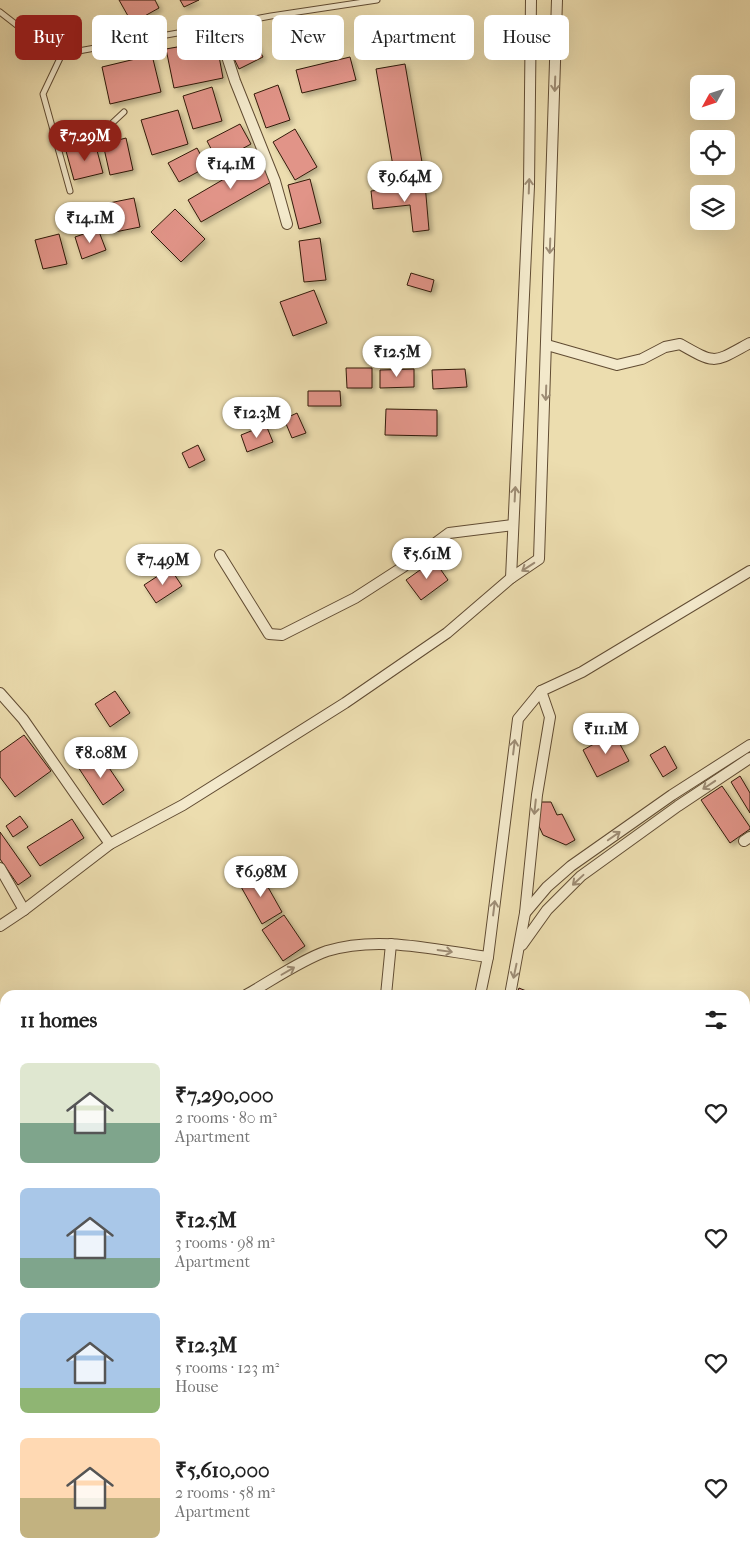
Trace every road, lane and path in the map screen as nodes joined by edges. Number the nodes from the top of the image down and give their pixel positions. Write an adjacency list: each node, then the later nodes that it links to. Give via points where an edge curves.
1 (377, 0): 5 (lane)
2 (531, 0): 17 (street, one-way to 2, via 529,186)
3 (557, 0): 16 (street, one-way to 16)
4 (0, 12): 6 (lane)
5 (262, 19)
6 (15, 24)
7 (177, 33): 8 (lane)
8 (82, 50)
9 (59, 60): 12 (lane, via 43,94)
10 (228, 60): 14 (street, via 275,181)
11 (124, 112): 12 (lane, via 108,127)
12 (56, 142): 13 (lane)
13 (70, 191)
14 (287, 224)
15 (750, 343): 16 (street, via 720,359 707,360 680,344 617,365)
16 (547, 345): 20 (street, one-way to 20, via 539,559)
17 (513, 524): 18 (street, via 449,533 403,568 354,598 282,635 269,634); 20 (street)
18 (220, 556)
19 (750, 570): 21 (street, via 582,672)
20 (510, 578): 25 (street, via 447,633 345,703 183,805)
21 (541, 691): 28 (street, one-way to 28, via 550,716 537,795); 32 (street, one-way to 21, via 518,719)
22 (0, 694): 25 (street, via 23,719)
23 (750, 745): 28 (street, one-way to 23, via 571,866)
24 (750, 758): 31 (street, one-way to 31, via 581,876 548,910)
25 (110, 844): 27 (street)
26 (0, 868): 27 (street)
27 (24, 910): 29 (street)
28 (525, 913): 31 (street)
29 (0, 926)
30 (391, 944): 32 (street, one-way to 32); 33 (street, one-way to 30, via 326,952 360,944); 34 (street)
31 (520, 948): 36 (street, one-way to 36)
32 (488, 957): 35 (street)
33 (255, 990)
34 (386, 990)
35 (481, 990)
36 (511, 990)

